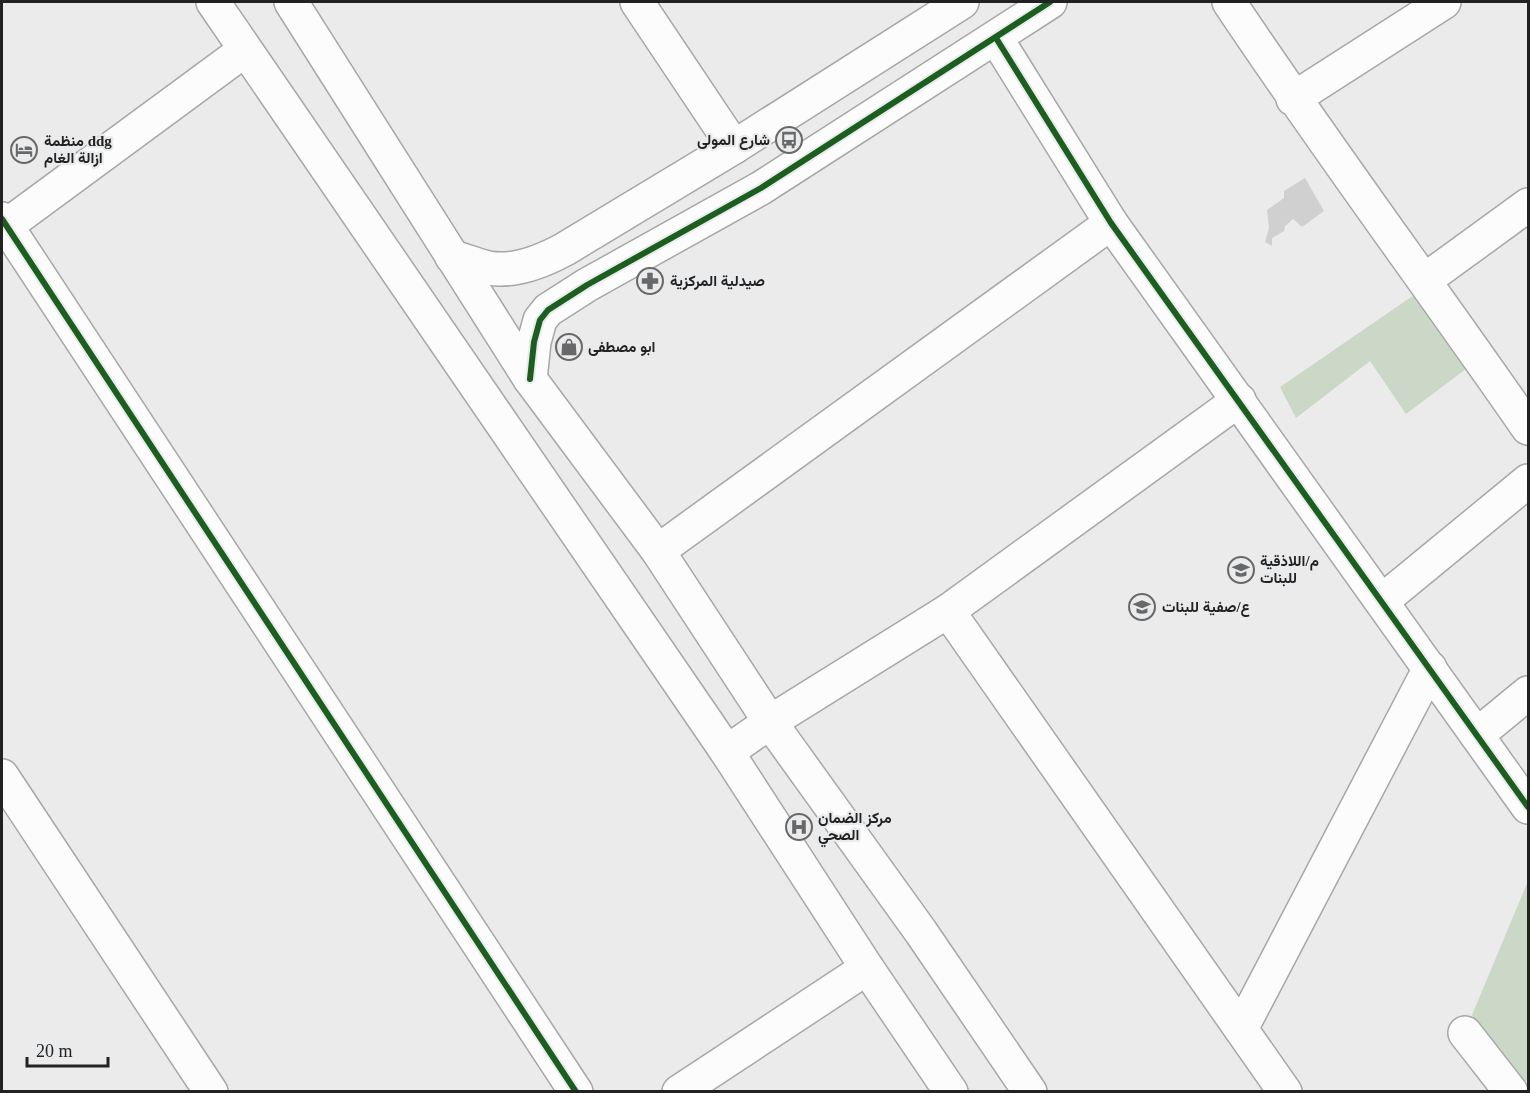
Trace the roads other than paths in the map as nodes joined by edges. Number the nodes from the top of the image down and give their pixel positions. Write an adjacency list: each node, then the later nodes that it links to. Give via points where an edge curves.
1 (213, 2): 9 (street)
2 (291, 2): 16 (street)
3 (637, 2): 11 (street)
4 (962, 2): 11 (street)
5 (1050, 2): 8 (street)
6 (1229, 2): 10 (street)
7 (1444, 2): 10 (street)
8 (996, 38): 13 (street); 18 (street, via 761,188)
9 (245, 50): 14 (street); 30 (street)
10 (1293, 99): 17 (street)
11 (734, 147): 15 (street)
12 (1528, 205): 17 (street)
13 (1111, 223): 20 (street); 23 (street)
14 (3, 225): 38 (street)
15 (565, 249): 16 (street, via 540,262 513,267 490,268); 18 (street, via 570,271)
16 (452, 257): 19 (street)
17 (1425, 280): 21 (street)
18 (587, 285): 19 (street, via 548,310 540,320)
19 (530, 379): 23 (street)
20 (1239, 400): 24 (street); 25 (street)
21 (1528, 428)
22 (1528, 481): 24 (street)
23 (658, 551): 28 (street)
24 (1382, 602): 26 (street)
25 (948, 611): 28 (street); 34 (street)
26 (1430, 668): 29 (street); 34 (street)
27 (1528, 693): 29 (street)
28 (771, 722): 30 (street); 41 (street)
29 (1477, 735): 32 (street)
30 (727, 752): 33 (street)
31 (2, 776): 37 (street)
32 (1528, 807)
33 (867, 968): 39 (street); 40 (street)
34 (1241, 1029): 36 (street)
35 (1465, 1033): 42 (street)
36 (1273, 1088)
37 (211, 1092)
38 (576, 1092)
39 (679, 1092)
40 (951, 1092)
41 (1030, 1092)
42 (1511, 1092)

